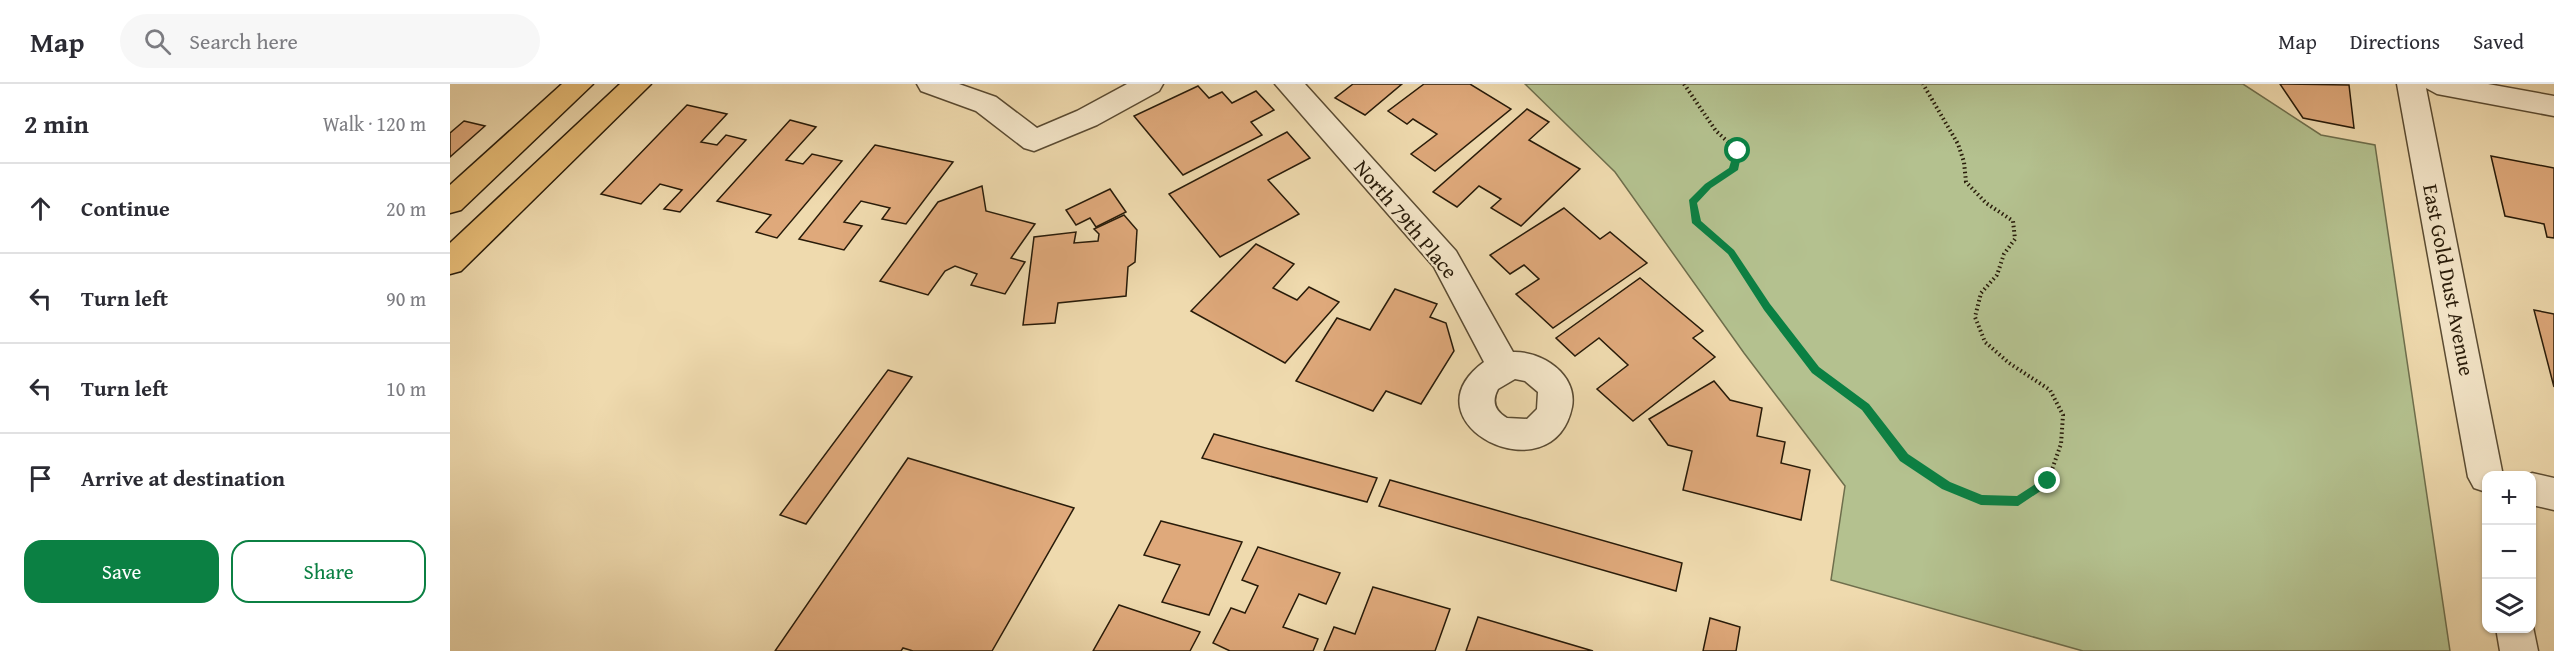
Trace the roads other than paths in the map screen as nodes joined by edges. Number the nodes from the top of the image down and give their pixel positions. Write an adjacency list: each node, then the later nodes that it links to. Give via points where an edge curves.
1 (579, 84): 9 (main road)
2 (637, 84): 10 (main road)
3 (931, 84): 4 (street, via 986,104 1034,141)
4 (1149, 84)
5 (1289, 84): 11 (street, North 79th Place, via 1445,259)
6 (2411, 84): 12 (street, East Gold Dust Avenue)
7 (2437, 84): 8 (street)
8 (2554, 106)
9 (450, 202)
10 (450, 261)
11 (1504, 367)
12 (2486, 471)
13 (2536, 490): 14 (street)
14 (2554, 494)
15 (2516, 633): 16 (street)
16 (2519, 651)

